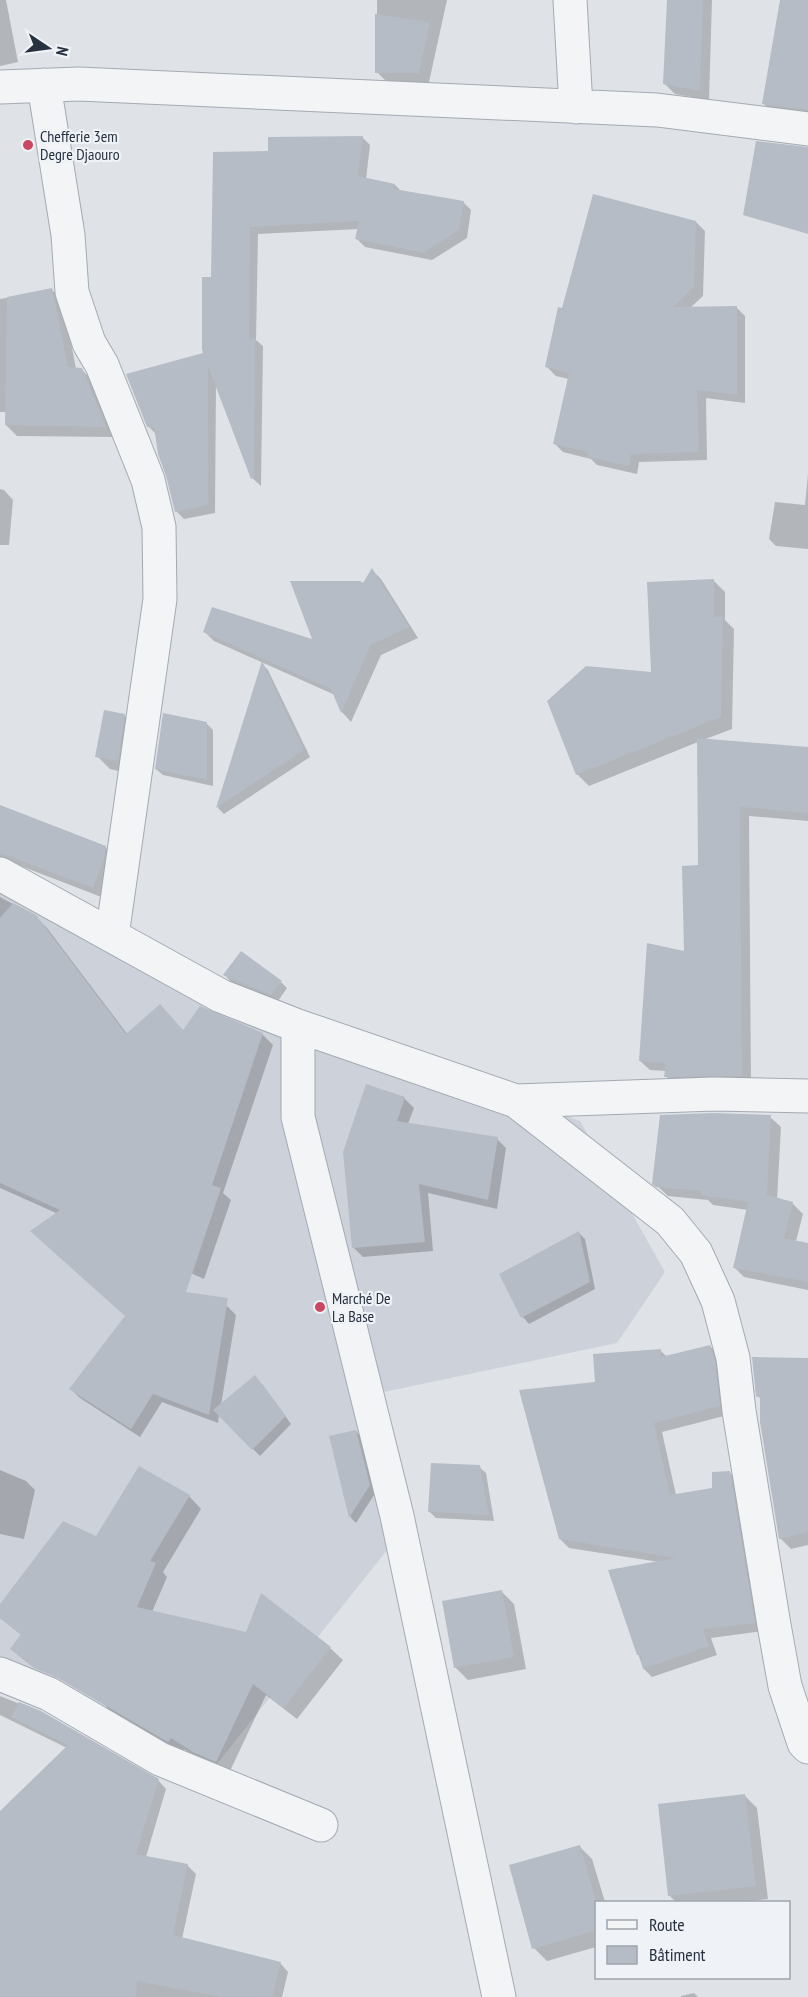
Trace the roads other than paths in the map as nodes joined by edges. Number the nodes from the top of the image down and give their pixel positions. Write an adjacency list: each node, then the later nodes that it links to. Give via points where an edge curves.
1 (570, 0): 4 (street)
2 (44, 85): 3 (street); 4 (street); 7 (street, via 68,235 72,292 89,343 102,365 148,480 159,526 160,598)
3 (0, 87)
4 (576, 107): 5 (street, via 657,111)
5 (808, 129)
6 (0, 874): 7 (street)
7 (112, 936): 8 (street, via 221,996)
8 (298, 1026): 10 (street); 14 (street, via 298,1117 397,1516)
9 (808, 1096): 10 (street, via 714,1094)
10 (516, 1101): 12 (street, via 670,1221 696,1253 718,1301 734,1358 739,1410 785,1686)
11 (0, 1674): 13 (street, via 49,1694 160,1759)
12 (808, 1747)
13 (321, 1825)
14 (499, 1997)

